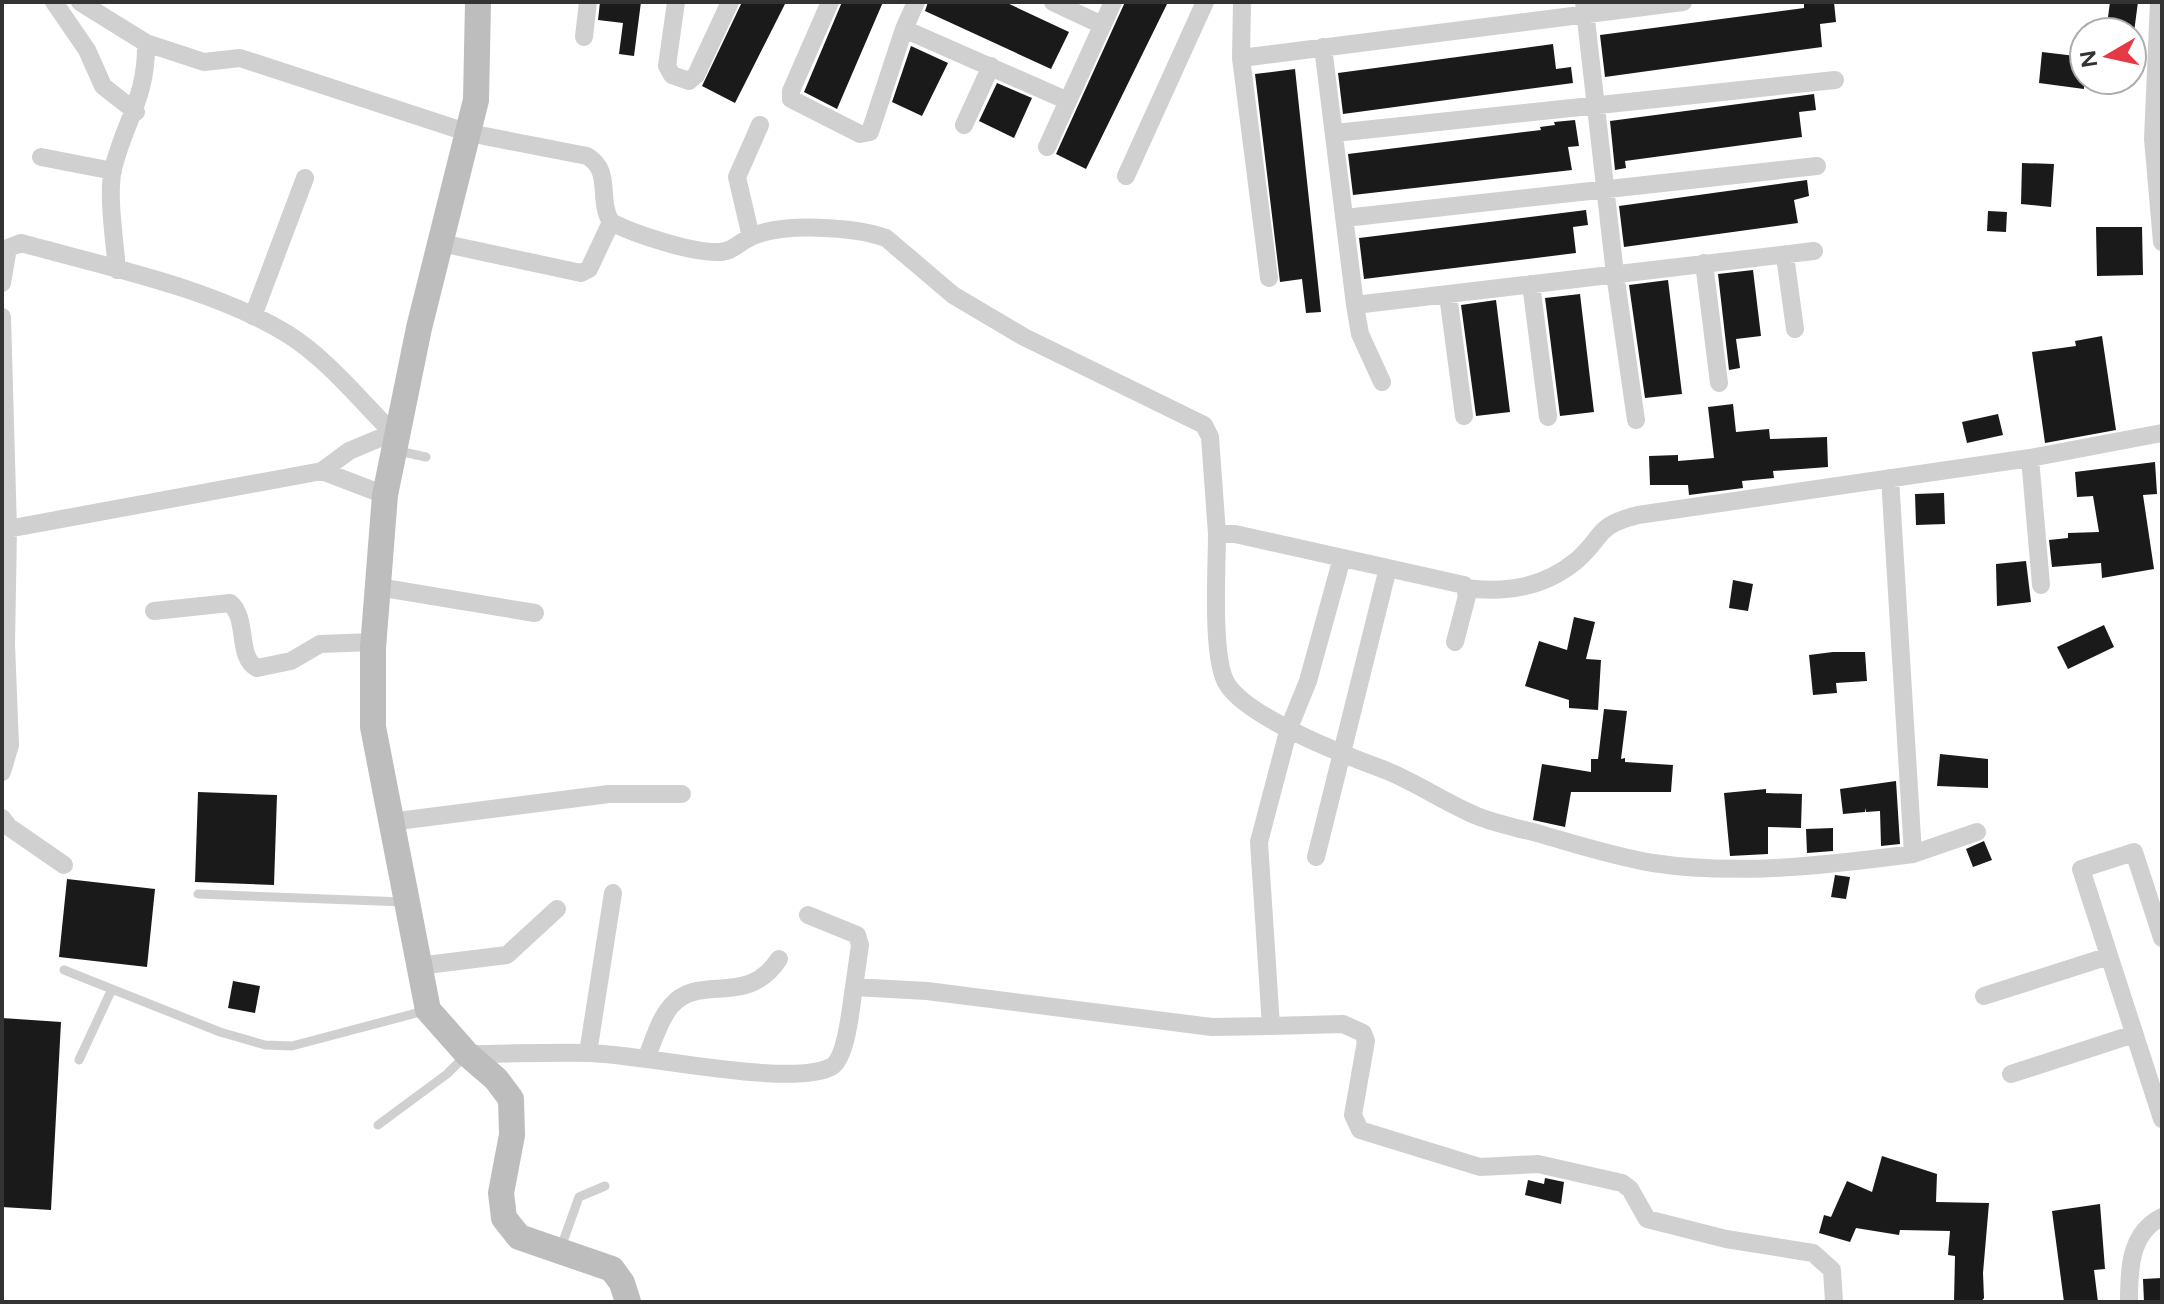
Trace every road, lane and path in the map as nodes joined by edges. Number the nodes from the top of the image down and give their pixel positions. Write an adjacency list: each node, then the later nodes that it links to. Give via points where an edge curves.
1 (54, 2): 27 (street, via 87,50 103,86)
2 (80, 2): 20 (street)
3 (478, 2): 30 (street, via 478,75)
4 (588, 2): 19 (street)
5 (676, 2): 6 (street, via 667,66 672,75 689,81)
6 (730, 2)
7 (830, 2): 17 (street, via 791,99 863,135 870,132)
8 (916, 2): 17 (street)
9 (1053, 2): 16 (street)
10 (1113, 2): 16 (street)
11 (1205, 2): 36 (street)
12 (1242, 2): 22 (street)
13 (1683, 2): 15 (street)
14 (2159, 2): 18 (street)
15 (1585, 7): 21 (street); 26 (street)
16 (1102, 25): 25 (street)
17 (904, 29): 23 (street)
18 (2160, 32): 41 (street, via 2153,139)
19 (584, 37)
20 (146, 43): 27 (street, via 147,73); 30 (street, via 204,62 240,58)
21 (1323, 47): 22 (street); 31 (street)
22 (1241, 58): 49 (street)
23 (991, 66): 25 (street); 29 (street)
24 (1835, 80): 26 (street)
25 (1068, 101): 32 (street)
26 (1595, 108): 31 (street); 38 (street)
27 (136, 112): 35 (street)
28 (760, 125): 42 (street, via 737,177)
29 (964, 125)
30 (469, 133): 40 (street, via 590,158 603,175); 43 (street)
31 (1335, 133): 39 (street)
32 (1047, 147)
33 (41, 157): 35 (street)
34 (1817, 166): 38 (street)
35 (113, 171): 47 (street)
36 (1126, 176)
37 (305, 178): 54 (street)
38 (1605, 191): 39 (street); 48 (street)
39 (1345, 218): 53 (street)
40 (611, 222): 42 (street, via 716,253); 43 (street, via 589,269 581,273)
41 (2161, 233)
42 (751, 237): 70 (street, via 793,228 886,238 953,295 1012,330 1204,425 1210,437)
43 (441, 243): 63 (street)
44 (1814, 251): 45 (street)
45 (1785, 256): 46 (street); 56 (street)
46 (1704, 263): 48 (street); 58 (street)
47 (117, 270): 50 (street, via 18,243 6,252); 54 (street)
48 (1615, 274): 51 (street); 61 (street)
49 (1269, 278)
50 (2, 283)
51 (1531, 284): 52 (street); 60 (street)
52 (1448, 295): 53 (street); 59 (street)
53 (1355, 305): 57 (street, via 1360,334)
54 (253, 316): 63 (street, via 312,352)
55 (2, 317): 69 (street)
56 (1795, 329)
57 (1382, 382)
58 (1719, 383)
59 (1464, 416)
60 (1548, 417)
61 (1636, 420)
62 (2162, 433): 65 (street)
63 (395, 437): 64 (lane); 66 (street, via 349,451); 68 (street)
64 (426, 457)
65 (2030, 458): 67 (street); 73 (street)
66 (322, 471): 68 (street); 69 (street)
67 (1890, 478): 75 (street, via 1613,521 1575,561 1544,581 1493,591); 88 (street)
68 (385, 495): 74 (street)
69 (5, 530): 80 (street)
70 (1217, 534): 71 (street); 81 (street, via 1223,678 1242,700)
71 (1342, 558): 72 (street); 81 (street, via 1308,681)
72 (1388, 568): 75 (street); 82 (street)
73 (2041, 585)
74 (378, 587): 77 (street); 78 (street)
75 (1465, 588): 79 (street)
76 (154, 611): 78 (street, via 230,603 240,616 250,664 257,668 291,661 320,644)
77 (535, 613)
78 (373, 642): 86 (street, via 373,727)
79 (1455, 642)
80 (4, 644): 83 (street, via 10,745)
81 (1289, 728): 82 (street); 105 (street, via 1259,842)
82 (1340, 754): 88 (street, via 1478,816 1655,863 1728,867); 89 (street)
83 (2, 772)
84 (682, 794): 86 (street, via 609,794)
85 (2, 818): 90 (street)
86 (390, 822): 93 (street)
87 (1977, 832): 88 (street)
88 (1913, 854)
89 (1316, 857)
90 (64, 865)
91 (613, 893): 107 (street)
92 (198, 894): 93 (lane)
93 (404, 902): 99 (street)
94 (557, 909): 99 (street, via 507,955)
95 (808, 915): 101 (street, via 857,935)
96 (2162, 938): 97 (street, via 2134,852 2081,869)
97 (2109, 956): 103 (street); 106 (street)
98 (779, 959): 109 (street, via 755,984 680,998 670,1007)
99 (418, 966): 104 (street)
100 (64, 970): 102 (lane)
101 (854, 987): 105 (street, via 927,991 1212,1027); 109 (street, via 840,1059 829,1069 762,1073)
102 (112, 989): 104 (lane, via 265,1045 292,1046); 110 (lane)
103 (1984, 996)
104 (428, 1010): 108 (street)
105 (1271, 1026): 118 (street, via 1343,1024 1363,1033 1353,1115 1360,1130 1480,1167 1538,1164 1622,1183 1647,1219 1822,1257 1834,1277)
106 (2134, 1034): 111 (street); 112 (street)
107 (588, 1053): 108 (street); 109 (street)
108 (467, 1054): 113 (lane); 116 (street, via 505,1089 514,1110 501,1193 504,1218 519,1237)
109 (647, 1056)
110 (79, 1060)
111 (2011, 1074)
112 (2162, 1119)
113 (378, 1125)
114 (605, 1186): 116 (lane, via 579,1197)
115 (2162, 1217): 119 (street, via 2150,1225 2133,1252)
116 (560, 1250): 117 (street, via 612,1269)
117 (628, 1302)
118 (1834, 1302)
119 (2129, 1302)

